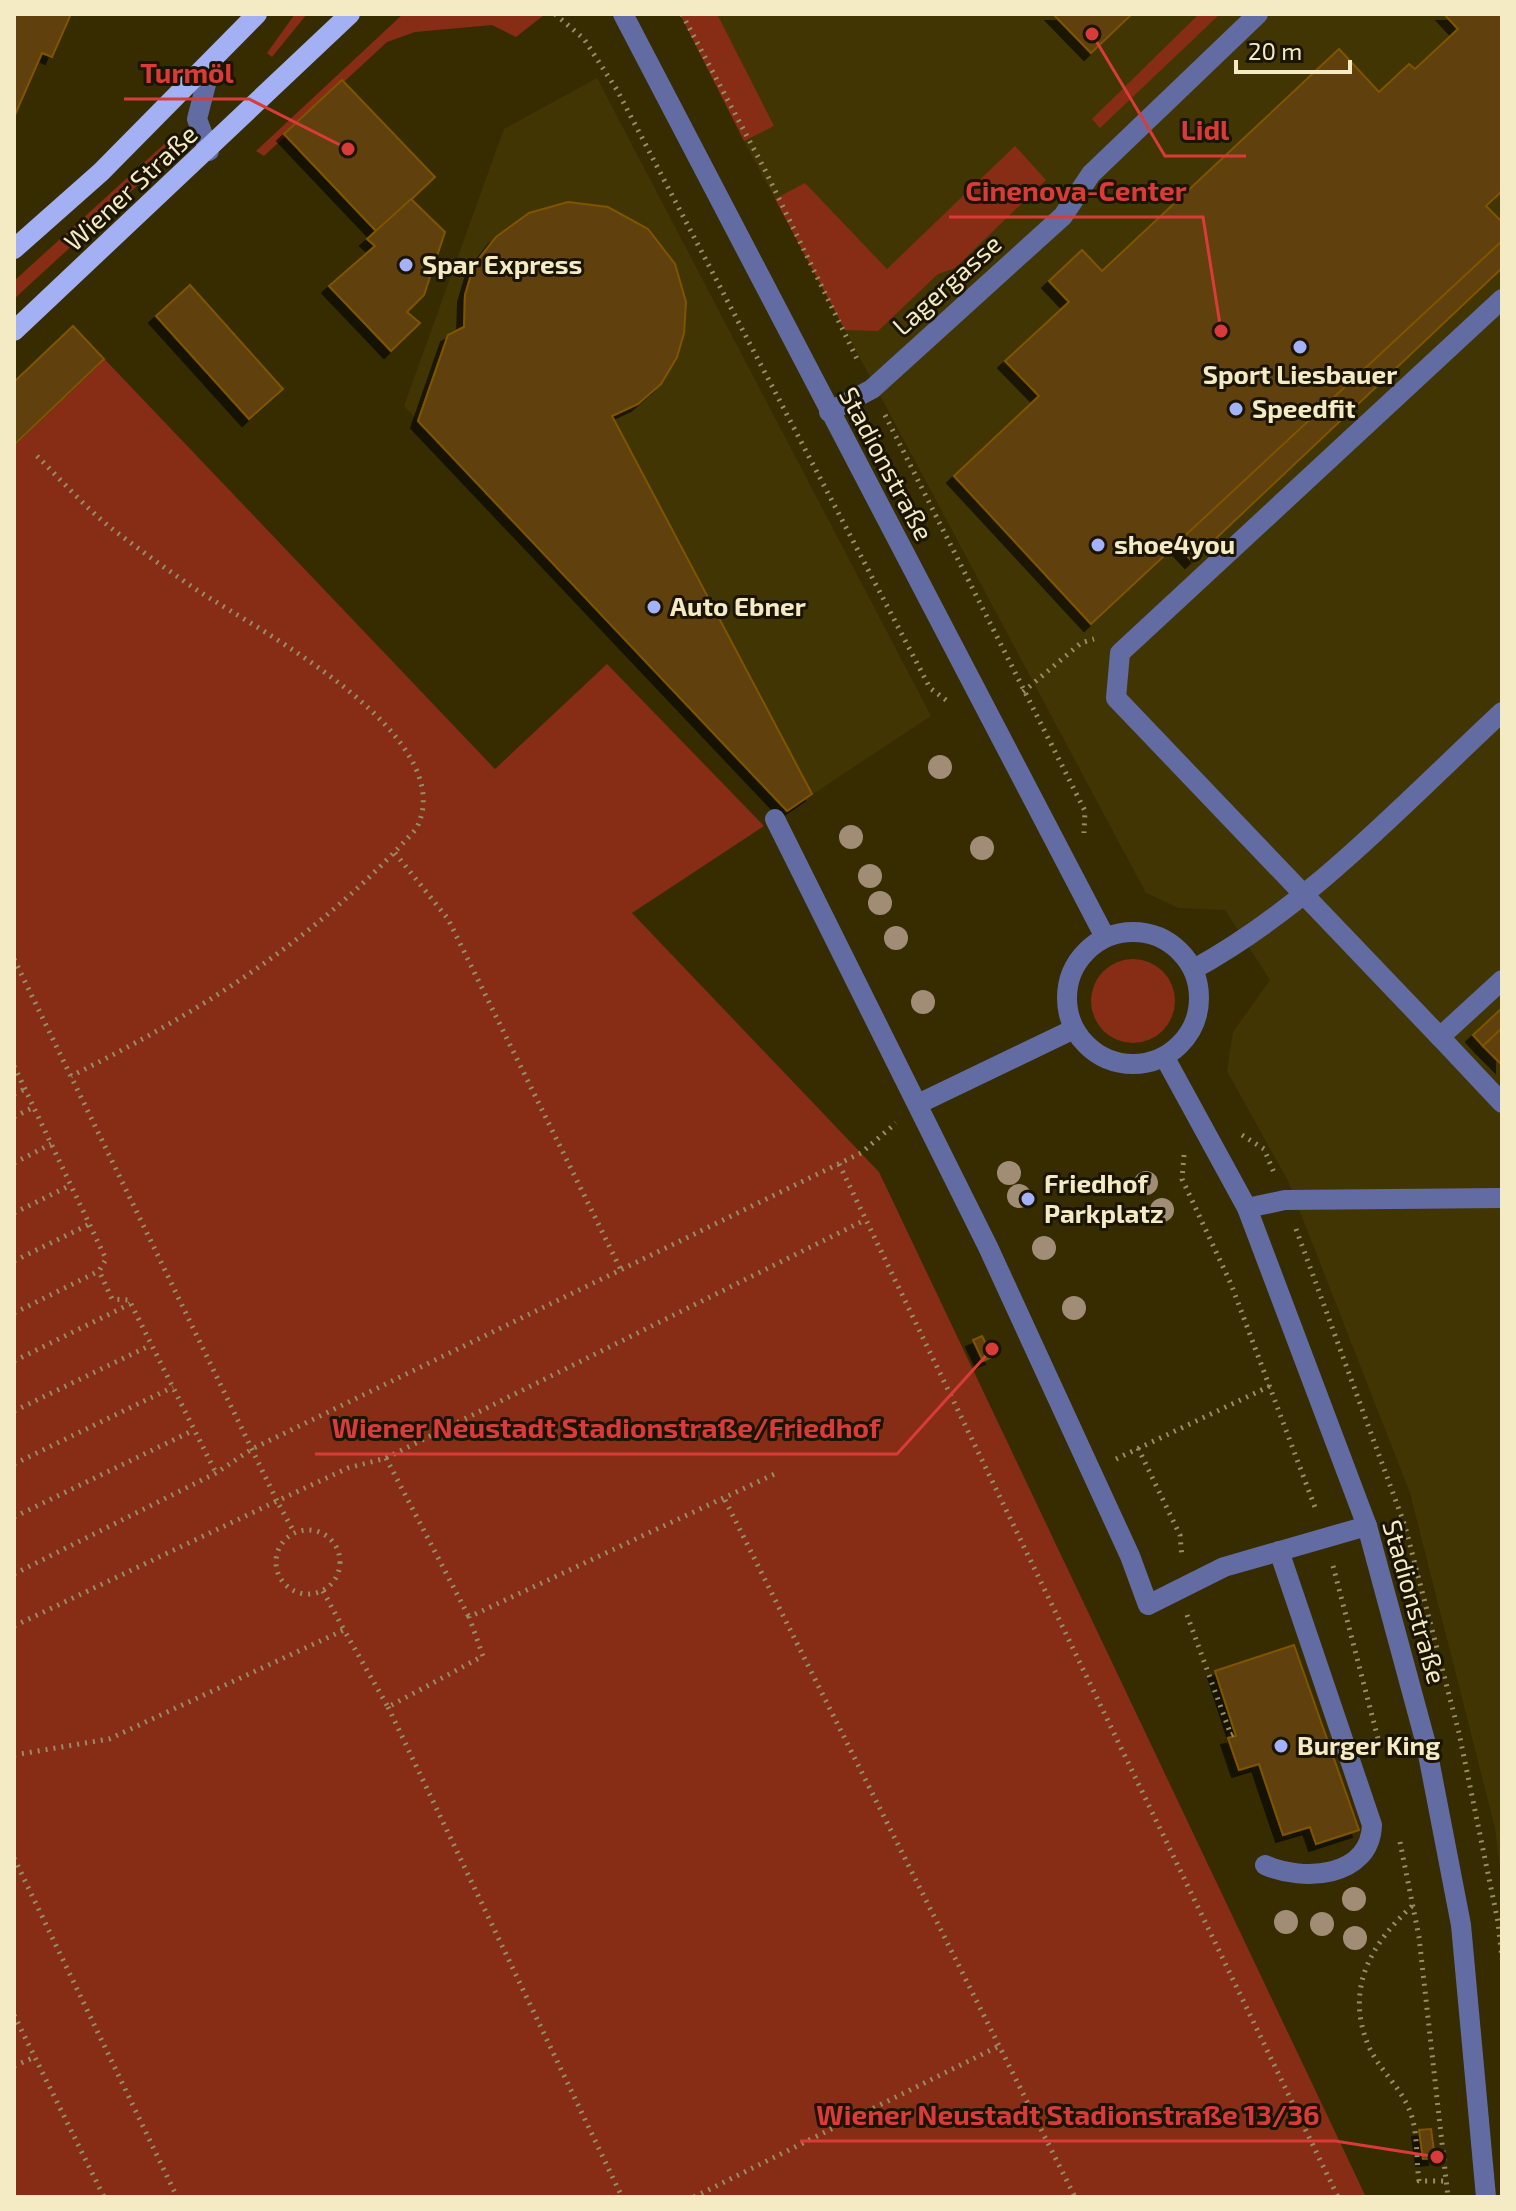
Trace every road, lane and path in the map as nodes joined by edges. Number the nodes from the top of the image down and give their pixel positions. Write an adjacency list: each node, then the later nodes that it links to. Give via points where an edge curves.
1 (257, 14): 6 (main road, Wiener Straße)
2 (350, 14): 7 (main road, Wiener Straße)
3 (555, 14): 14 (path, via 584,39 617,90)
4 (623, 14): 11 (street, Stadionstraße)
5 (1258, 14): 11 (street, Lagergasse, via 1091,174 1063,216 872,389)
6 (212, 61): 7 (street, via 197,119); 8 (main road, Wiener Straße, via 101,172)
7 (209, 151): 10 (main road, Wiener Straße)
8 (14, 249)
9 (1502, 299): 13 (street)
10 (14, 331)
11 (829, 412): 20 (street, Stadionstraße)
12 (37, 456): 18 (path, via 108,525 310,661 364,705 401,745 417,767 424,813)
13 (1120, 653): 15 (path, via 1093,639 1081,643); 19 (street, via 1116,698)
14 (930, 688)
15 (1023, 692)
16 (1502, 712): 19 (street)
17 (775, 819): 32 (street)
18 (395, 853): 28 (path, via 338,909 248,976 144,1040); 45 (path, via 448,919)
19 (1303, 894): 22 (street, via 1240,944); 25 (street)
20 (1105, 937): 22 (street, via 1127,931 1154,934 1179,949); 24 (street, via 1083,953 1070,975 1066,1003)
21 (14, 959): 28 (path)
22 (1194, 969): 26 (street, via 1201,996 1197,1021 1183,1045)
23 (1502, 980): 25 (street)
24 (1074, 1029): 26 (street, via 1086,1046 1113,1062 1142,1065); 32 (street)
25 (1440, 1037): 31 (street)
26 (1165, 1058): 40 (street, Stadionstraße)
27 (14, 1067): 29 (path)
28 (71, 1076): 55 (path)
29 (25, 1089): 30 (path); 33 (path)
30 (14, 1094)
31 (1502, 1103)
32 (918, 1104): 37 (path, via 861,1153); 58 (street)
33 (34, 1107): 34 (path); 35 (path)
34 (14, 1117)
35 (51, 1144): 36 (path); 38 (path)
36 (14, 1163)
37 (839, 1164): 42 (path); 45 (path)
38 (71, 1185): 41 (path); 43 (path)
39 (1502, 1198): 40 (street, via 1285,1200)
40 (1247, 1208): 64 (street, Stadionstraße)
41 (14, 1213)
42 (865, 1220): 56 (path); 86 (path)
43 (90, 1224): 44 (path); 46 (path, via 106,1259)
44 (14, 1261)
45 (621, 1270): 55 (path)
46 (99, 1271): 47 (path, via 112,1299); 48 (path)
47 (130, 1304): 49 (path); 50 (path)
48 (14, 1313)
49 (151, 1345): 52 (path); 53 (path)
50 (14, 1361)
51 (1270, 1386): 58 (path)
52 (173, 1387): 54 (path); 57 (path)
53 (14, 1411)
54 (194, 1430): 60 (path); 63 (path)
55 (252, 1449): 60 (path); 62 (path)
56 (386, 1458): 62 (path, via 348,1468); 69 (path)
57 (14, 1464)
58 (1090, 1471): 66 (street, via 1148,1605 1224,1567)
59 (779, 1472): 61 (path)
60 (216, 1473): 67 (path)
61 (725, 1500): 69 (path); 77 (path)
62 (277, 1501): 65 (path); 70 (path)
63 (14, 1517)
64 (1367, 1526): 66 (street); 88 (street, Stadionstraße, via 1426,1744 1461,1925)
65 (294, 1532): 68 (path, via 316,1530 339,1553 337,1575); 68 (path, via 279,1546 278,1576 301,1594)
66 (1279, 1551): 75 (street, via 1372,1825 1364,1853 1345,1868 1312,1874)
67 (14, 1574)
68 (323, 1591): 71 (path)
69 (469, 1617): 72 (path, via 483,1656)
70 (14, 1626)
71 (344, 1630): 72 (path); 73 (path, via 109,1739)
72 (388, 1707): 83 (path)
73 (14, 1755)
74 (14, 1858): 82 (path)
75 (1265, 1865)
76 (14, 2015): 78 (path)
77 (999, 2046): 84 (path); 85 (path)
78 (35, 2057): 79 (path); 81 (path)
79 (14, 2066)
80 (1448, 2181): 80 (path, via 1413,1905 1385,1931 1364,1968 1360,2003 1369,2048 1395,2081 1412,2116 1419,2181); 87 (path)
81 (104, 2197)
82 (177, 2197)
83 (622, 2197)
84 (694, 2197)
85 (1075, 2197)
86 (1338, 2197)
87 (1448, 2197)
88 (1486, 2197)

